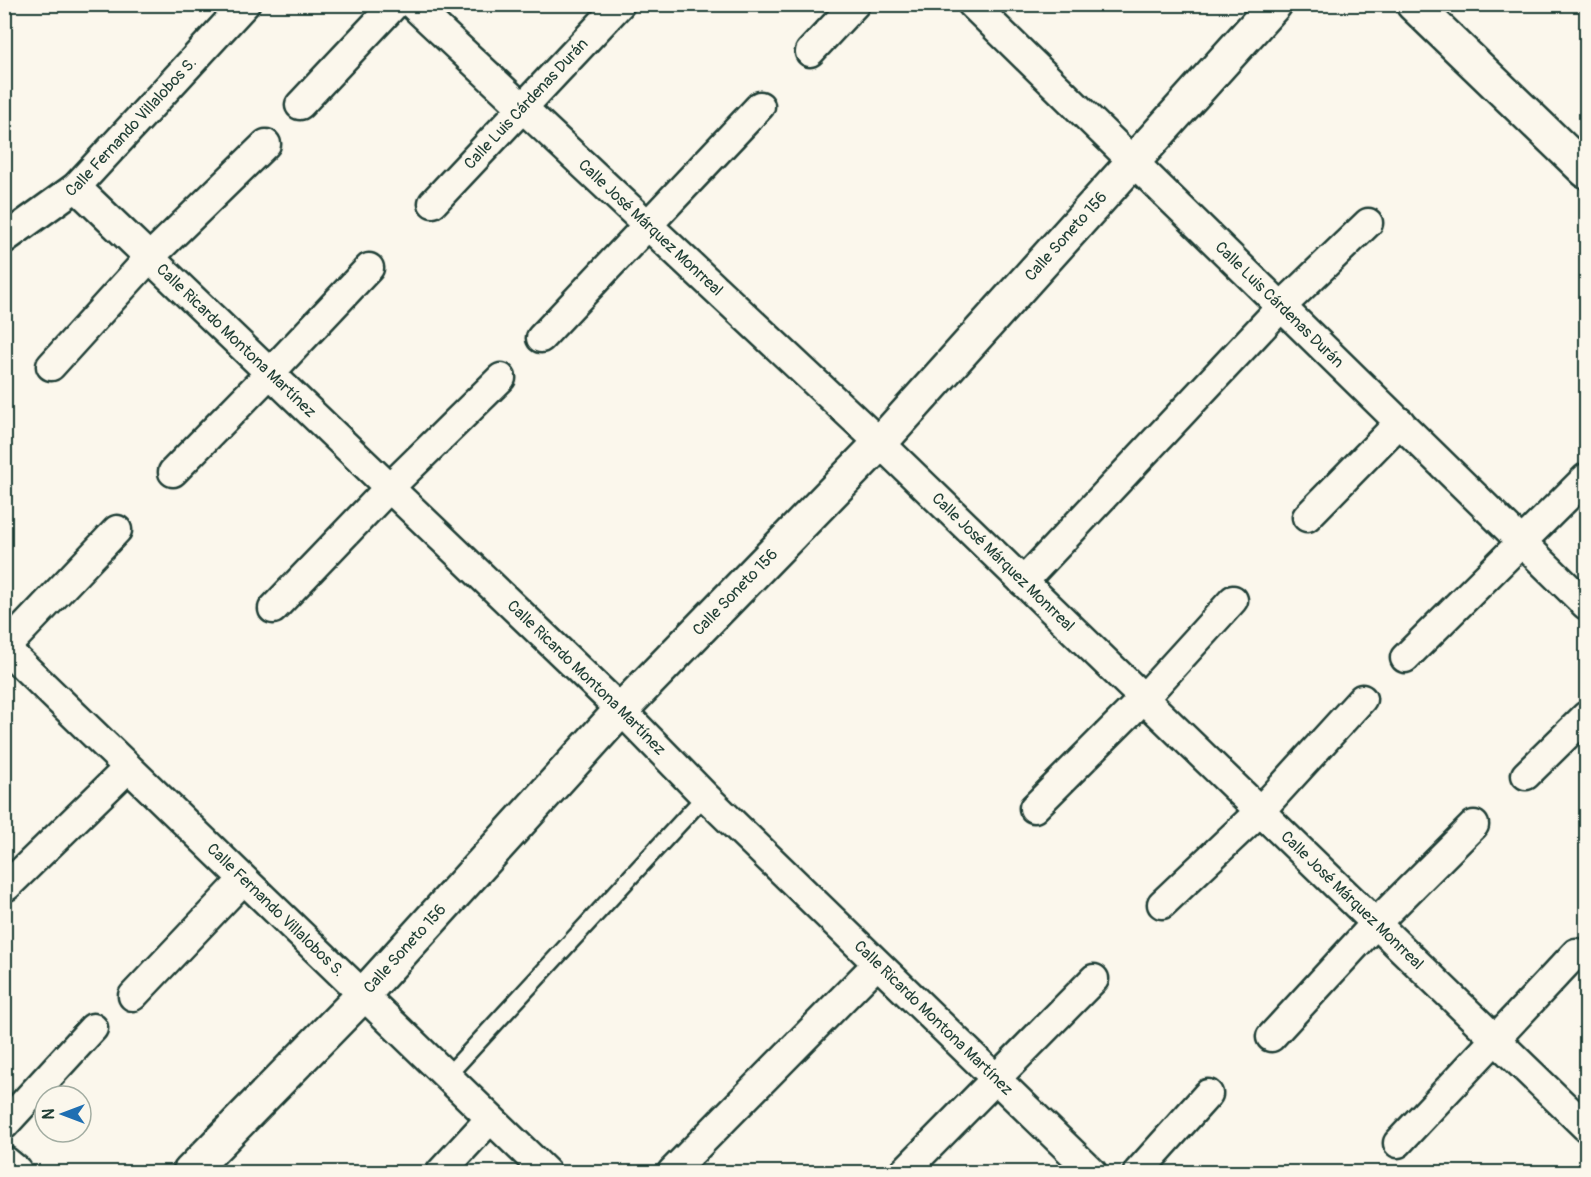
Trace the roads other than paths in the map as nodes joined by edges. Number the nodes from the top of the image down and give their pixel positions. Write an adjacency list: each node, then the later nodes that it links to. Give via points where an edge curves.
1 (245, 4): 16 (street, Calle Fernando Villalobos S.)
2 (395, 4): 10 (street)
3 (412, 4): 12 (street, Calle José Márquez Monrreal)
4 (620, 4): 12 (street, Calle Luis Cárdenas Durán)
5 (855, 4): 9 (street)
6 (972, 4): 14 (street, Calle Luis Cárdenas Durán)
7 (1275, 4): 14 (street, Calle Soneto 156)
8 (1413, 4): 15 (street)
9 (810, 52)
10 (300, 105)
11 (760, 106): 19 (street)
12 (522, 107): 17 (street, Calle Luis Cárdenas Durán); 19 (street, Calle José Márquez Monrreal)
13 (266, 144): 21 (street)
14 (1133, 162): 23 (street, Calle Luis Cárdenas Durán); 29 (street, Calle Soneto 156)
15 (1587, 171)
16 (76, 187): 20 (street, Calle Fernando Villalobos S.); 21 (street, Calle Ricardo Montona Martínez)
17 (433, 203)
18 (1368, 223): 23 (street)
19 (647, 224): 24 (street); 29 (street, Calle José Márquez Monrreal)
20 (4, 238)
21 (150, 257): 25 (street); 26 (street, Calle Ricardo Montona Martínez)
22 (369, 268): 26 (street)
23 (1281, 307): 28 (street, Calle Luis Cárdenas Durán); 36 (street)
24 (541, 338)
25 (51, 366)
26 (270, 373): 30 (street); 32 (street, Calle Ricardo Montona Martínez)
27 (501, 378): 32 (street)
28 (1400, 422): 33 (street); 35 (street, Calle Luis Cárdenas Durán)
29 (880, 443): 36 (street, Calle José Márquez Monrreal); 44 (street, Calle Soneto 156)
30 (173, 472)
31 (1587, 478): 35 (street)
32 (388, 489): 39 (street); 44 (street, Calle Ricardo Montona Martínez)
33 (1307, 516)
34 (117, 530): 40 (street)
35 (1523, 543): 38 (street, Calle Luis Cárdenas Durán); 41 (street)
36 (1023, 582): 42 (street, Calle José Márquez Monrreal)
37 (1233, 600): 42 (street)
38 (1587, 605)
39 (273, 609)
40 (5, 648): 46 (street, Calle Fernando Villalobos S.)
41 (1406, 658)
42 (1143, 699): 49 (street); 50 (street, Calle José Márquez Monrreal)
43 (1362, 699): 50 (street)
44 (621, 710): 48 (street, Calle Ricardo Montona Martínez); 60 (street, Calle Soneto 156)
45 (1587, 716): 47 (street)
46 (128, 768): 52 (street, Calle Fernando Villalobos S.); 53 (street)
47 (1526, 775)
48 (705, 796): 57 (street, Calle Ricardo Montona Martínez); 64 (lane)
49 (1034, 808)
50 (1260, 810): 54 (street); 55 (street, Calle José Márquez Monrreal)
51 (1474, 825): 55 (street)
52 (243, 880): 59 (street); 60 (street, Calle Fernando Villalobos S.)
53 (8, 886)
54 (1162, 904)
55 (1376, 923): 62 (street); 63 (street, Calle José Márquez Monrreal)
56 (1576, 953): 63 (street)
57 (877, 964): 65 (street, Calle Ricardo Montona Martínez); 76 (street)
58 (1094, 979): 65 (street)
59 (133, 996)
60 (362, 996): 64 (street, Calle Fernando Villalobos S.); 73 (street, Calle Soneto 156)
61 (93, 1028): 68 (street)
62 (1270, 1037)
63 (1494, 1038): 69 (street, Calle José Márquez Monrreal); 70 (street)
64 (447, 1076): 67 (street, Calle Fernando Villalobos S.)
65 (996, 1080): 77 (street); 78 (street, Calle Ricardo Montona Martínez)
66 (1208, 1094): 79 (street)
67 (490, 1119): 74 (street); 75 (street, Calle Fernando Villalobos S.)
68 (4, 1125)
69 (1587, 1127)
70 (1398, 1143)
71 (4, 1163): 72 (street)
72 (15, 1173)
73 (190, 1173)
74 (441, 1173)
75 (546, 1173)
76 (672, 1173)
77 (904, 1173)
78 (1092, 1173)
79 (1138, 1173)

